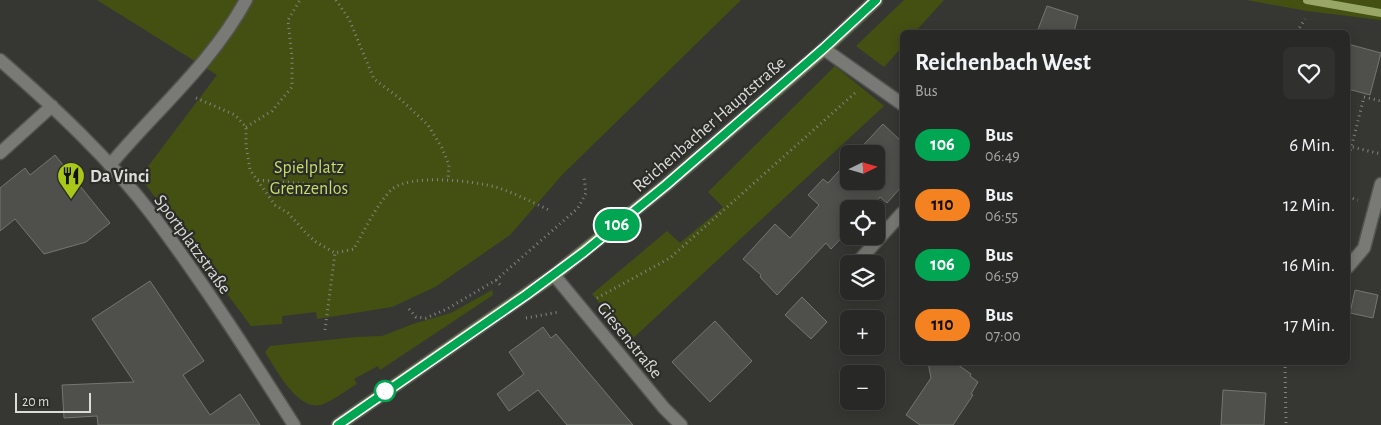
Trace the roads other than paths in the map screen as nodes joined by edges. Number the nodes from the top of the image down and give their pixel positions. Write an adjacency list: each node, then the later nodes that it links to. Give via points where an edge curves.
1 (246, 0): 8 (street, via 206,60)
2 (876, 0): 3 (main road, Reichenbacher Hauptstraße)
3 (824, 48): 5 (street); 14 (main road, Reichenbacher Hauptstraße, via 666,185)
4 (0, 60): 6 (street, Sportplatzstraße)
5 (900, 103)
6 (52, 106): 7 (street); 8 (street, Sportplatzstraße)
7 (0, 153)
8 (110, 165): 15 (street, Sportplatzstraße, via 153,216 242,342)
9 (1381, 184): 10 (street)
10 (1378, 209): 13 (street, via 1364,248)
11 (900, 215): 12 (street)
12 (864, 255)
13 (1350, 265)
14 (554, 275): 16 (main road, Reichenbacher Hauptstraße); 17 (street, Giesenstraße)
15 (294, 425)
16 (338, 425)
17 (681, 425)

